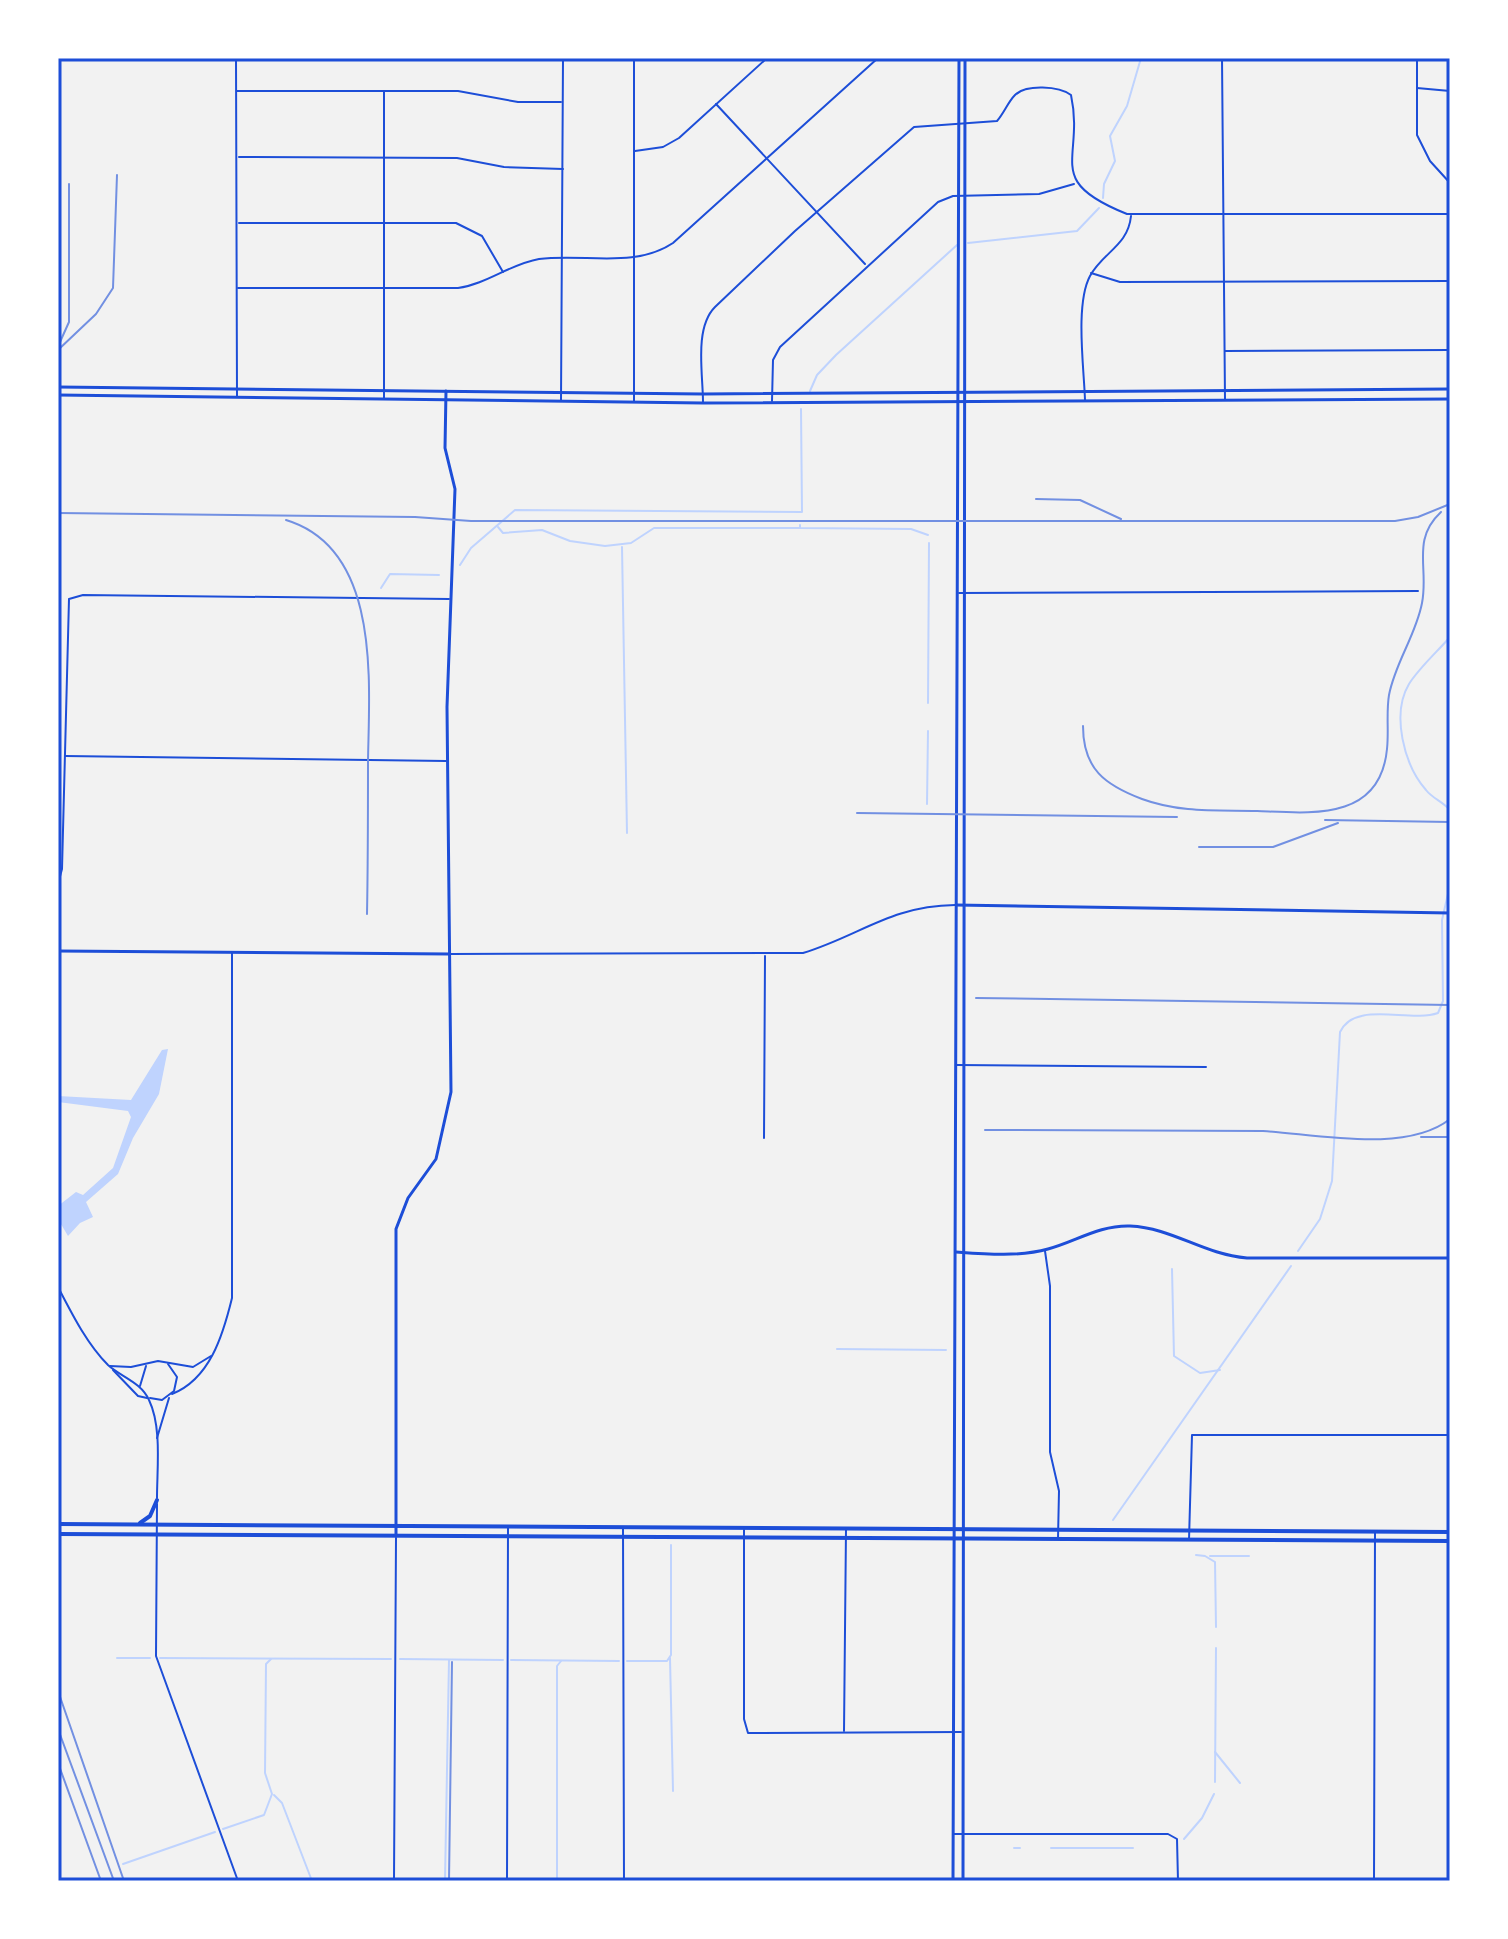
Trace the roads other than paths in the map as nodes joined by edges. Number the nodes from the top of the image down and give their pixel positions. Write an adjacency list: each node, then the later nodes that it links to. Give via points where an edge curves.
1 (236, 58): 13 (street)
2 (563, 58): 3 (street); 14 (street)
3 (634, 58): 4 (street); 17 (street)
4 (647, 58)
5 (767, 58): 15 (street)
6 (878, 58): 20 (street)
7 (962, 58): 16 (main road)
8 (1222, 58): 29 (street)
9 (1417, 58): 10 (street)
10 (1416, 87): 12 (street); 23 (street, via 1417,135 1430,161)
11 (384, 91): 13 (street); 14 (street, via 458,91 518,102); 19 (street)
12 (1450, 91)
13 (236, 92): 18 (street)
14 (564, 102): 21 (street)
15 (716, 104): 17 (street, via 663,147); 20 (street)
16 (962, 123): 22 (street, via 997,121 1018,92 1067,91 1072,99 1071,165); 24 (main road); 25 (main road); 26 (street, via 914,127)
17 (633, 151): 33 (street)
18 (238, 157): 19 (street); 30 (street)
19 (384, 158): 21 (street, via 457,158 504,167); 31 (street)
20 (767, 158): 26 (street); 33 (street, via 673,243)
21 (563, 169): 32 (street)
22 (1077, 183): 25 (street, via 1039,194); 28 (street, via 1083,192)
23 (1450, 183)
24 (959, 196): 25 (street); 34 (street, via 938,202); 54 (main road)
25 (965, 197): 55 (main road)
26 (816, 212): 34 (street); 52 (street, via 707,315)
27 (1450, 214): 29 (street)
28 (1131, 215): 29 (street); 36 (street, via 1123,241)
29 (1223, 215): 38 (street)
30 (238, 223): 31 (street); 39 (street)
31 (384, 223): 35 (street, via 466,226 482,236); 40 (street)
32 (563, 257): 33 (street); 35 (street); 49 (street)
33 (634, 258): 50 (street)
34 (866, 266): 53 (street, via 780,347 773,360)
35 (503, 272): 40 (street, via 474,286)
36 (1091, 273): 38 (street, via 1120,282); 51 (street, via 1084,294)
37 (1450, 281): 38 (street)
38 (1223, 282): 42 (street)
39 (238, 288): 40 (street); 45 (street)
40 (384, 289): 46 (street)
41 (1450, 350): 42 (street)
42 (1224, 351): 48 (street)
43 (58, 387): 45 (main road)
44 (1450, 389): 48 (main road)
45 (237, 390): 46 (main road); 57 (street)
46 (384, 391): 47 (main road); 59 (street)
47 (446, 391): 49 (main road); 60 (main road)
48 (1225, 391): 51 (main road); 62 (street)
49 (561, 393): 50 (main road); 63 (street)
50 (634, 393): 52 (main road); 65 (street)
51 (1085, 393): 55 (main road); 61 (street)
52 (703, 394): 53 (main road); 67 (street)
53 (772, 394): 54 (main road); 68 (street)
54 (958, 394): 55 (main road); 66 (main road)
55 (966, 394): 64 (main road)
56 (58, 395): 57 (main road)
57 (237, 398): 59 (main road)
58 (1450, 399): 62 (main road)
59 (385, 400): 60 (main road)
60 (446, 400): 63 (main road); 72 (main road, via 445,448 455,489)
61 (1085, 400): 62 (main road); 64 (main road)
62 (1225, 400)
63 (561, 401): 65 (main road)
64 (966, 401): 66 (main road); 71 (main road)
65 (634, 402): 67 (main road)
66 (958, 402): 68 (main road); 70 (main road)
67 (703, 403): 68 (main road)
68 (772, 403)
69 (1418, 591): 71 (street)
70 (957, 593): 71 (street); 76 (main road)
71 (966, 594): 77 (main road)
72 (452, 599): 73 (street, via 69,599); 74 (main road)
73 (65, 756): 74 (street); 75 (street)
74 (447, 761): 81 (main road)
75 (58, 884)
76 (956, 905): 77 (main road); 82 (street, via 912,908 824,947); 84 (main road)
77 (965, 905): 78 (main road); 83 (main road)
78 (1448, 913)
79 (58, 951): 80 (main road)
80 (232, 952): 81 (main road); 92 (street, via 232,1298)
81 (450, 954): 82 (street); 106 (main road, via 449,1111 436,1159 408,1198 396,1229)
82 (765, 955): 86 (street)
83 (962, 1064): 84 (street); 85 (street); 89 (main road)
84 (955, 1065): 88 (main road)
85 (1206, 1067)
86 (764, 1138)
87 (1045, 1250): 89 (main road); 90 (main road, via 1128,1226 1173,1234 1223,1256); 115 (street, via 1050,1286 1050,1452 1059,1491)
88 (954, 1252): 89 (main road); 113 (main road)
89 (963, 1252): 114 (main road)
90 (1450, 1258)
91 (58, 1287): 95 (street, via 82,1332)
92 (213, 1355): 94 (street, via 193,1367); 97 (street)
93 (150, 1363): 94 (street); 95 (street); 96 (street, via 141,1373)
94 (166, 1363): 97 (street, via 177,1377)
95 (109, 1366): 96 (street); 98 (street, via 138,1396)
96 (140, 1386): 98 (street)
97 (171, 1396): 98 (street); 100 (street)
98 (149, 1398): 100 (street)
99 (1450, 1435): 116 (street, via 1192,1435)
100 (157, 1439): 101 (street)
101 (157, 1500): 103 (main road, via 150,1516); 104 (street)
102 (60, 1524): 103 (main road); 120 (main road)
103 (137, 1524): 104 (main road)
104 (157, 1524): 105 (main road); 121 (street)
105 (276, 1525): 106 (main road); 122 (main road)
106 (396, 1526): 107 (main road); 123 (main road)
107 (508, 1526): 108 (main road); 124 (street)
108 (568, 1526): 109 (main road); 125 (main road)
109 (623, 1527): 110 (main road); 126 (street)
110 (683, 1527): 111 (main road); 127 (main road)
111 (744, 1527): 112 (main road); 128 (street)
112 (846, 1528): 113 (main road); 129 (street)
113 (952, 1529): 114 (main road); 130 (main road)
114 (962, 1529): 115 (main road); 131 (main road)
115 (1058, 1529): 116 (main road); 132 (street)
116 (1189, 1530): 117 (main road); 133 (street)
117 (1261, 1531): 118 (main road); 134 (main road)
118 (1375, 1531): 119 (main road); 135 (street)
119 (1450, 1532)
120 (60, 1534): 121 (main road)
121 (157, 1535): 122 (main road); 144 (street, via 156,1656)
122 (276, 1535): 123 (main road)
123 (396, 1536): 124 (main road); 145 (street)
124 (508, 1537): 125 (main road); 146 (street)
125 (568, 1537): 126 (main road)
126 (623, 1537): 127 (main road); 147 (street)
127 (683, 1538): 128 (main road)
128 (744, 1538): 129 (main road); 139 (street, via 748,1733)
129 (846, 1538): 130 (main road); 139 (street)
130 (952, 1538): 131 (main road); 137 (main road)
131 (962, 1538): 132 (main road); 138 (main road)
132 (1058, 1539): 133 (main road)
133 (1189, 1541): 134 (main road)
134 (1261, 1541): 135 (main road)
135 (1376, 1541): 136 (main road); 151 (street)
136 (1450, 1541)
137 (952, 1660): 138 (main road); 140 (main road)
138 (962, 1660): 141 (main road)
139 (844, 1732): 140 (street)
140 (952, 1732): 141 (street); 142 (main road)
141 (962, 1732): 143 (main road)
142 (953, 1834): 143 (street); 148 (main road)
143 (963, 1834): 149 (main road); 150 (street, via 1168,1834 1177,1839)
144 (238, 1881)
145 (394, 1881)
146 (507, 1881)
147 (624, 1881)
148 (953, 1881)
149 (963, 1881)
150 (1178, 1881)
151 (1374, 1881)

